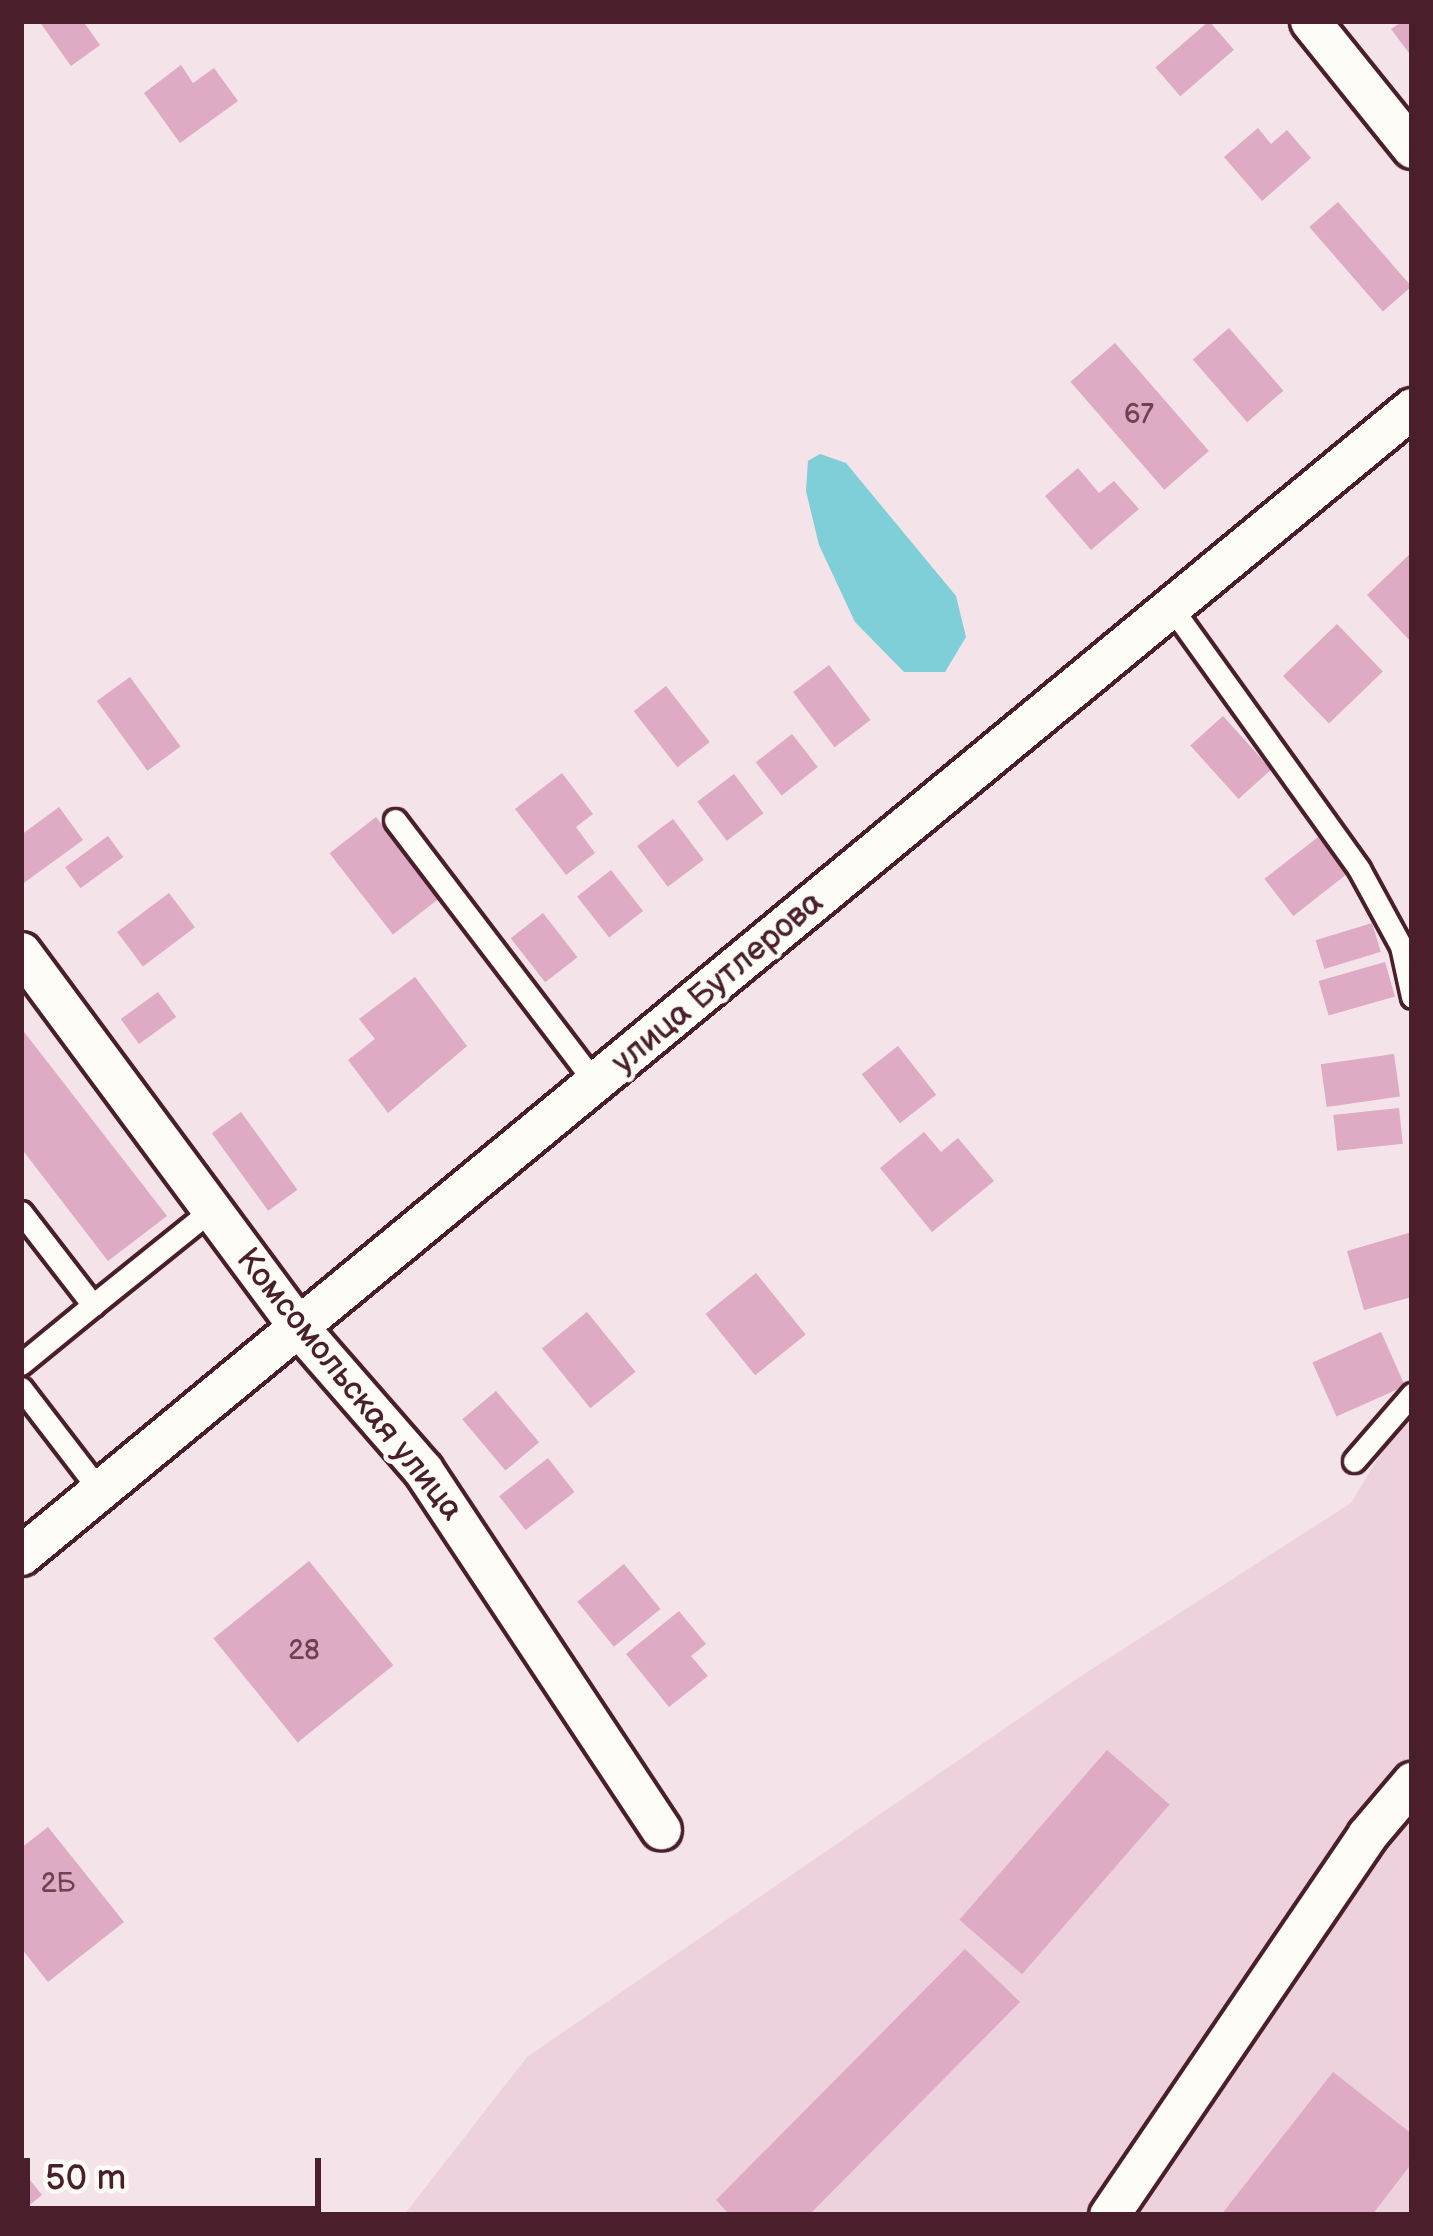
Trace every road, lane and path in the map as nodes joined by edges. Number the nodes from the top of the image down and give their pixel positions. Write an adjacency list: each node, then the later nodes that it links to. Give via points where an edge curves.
1 (1310, 21): 2 (street)
2 (1412, 148)
3 (1412, 407): 4 (street, улица Бутлерова)
4 (1171, 608): 7 (lane, via 1360,868 1401,946); 8 (street, улица Бутлерова)
5 (395, 820): 8 (lane)
6 (21, 952): 9 (street, Комсомольская улица)
7 (1412, 997)
8 (596, 1084): 12 (street, улица Бутлерова)
9 (211, 1210): 11 (lane); 12 (street, Комсомольская улица)
10 (21, 1212): 11 (lane)
11 (93, 1305): 13 (lane)
12 (300, 1329): 17 (street, улица Бутлерова); 20 (street, Комсомольская улица, via 423,1469)
13 (21, 1364)
14 (21, 1388): 17 (lane)
15 (1412, 1394): 16 (lane)
16 (1354, 1461)
17 (100, 1491): 18 (street, улица Бутлерова)
18 (21, 1556)
19 (1412, 1782): 21 (street, via 1367,1835)
20 (661, 1829)
21 (1109, 2215)

